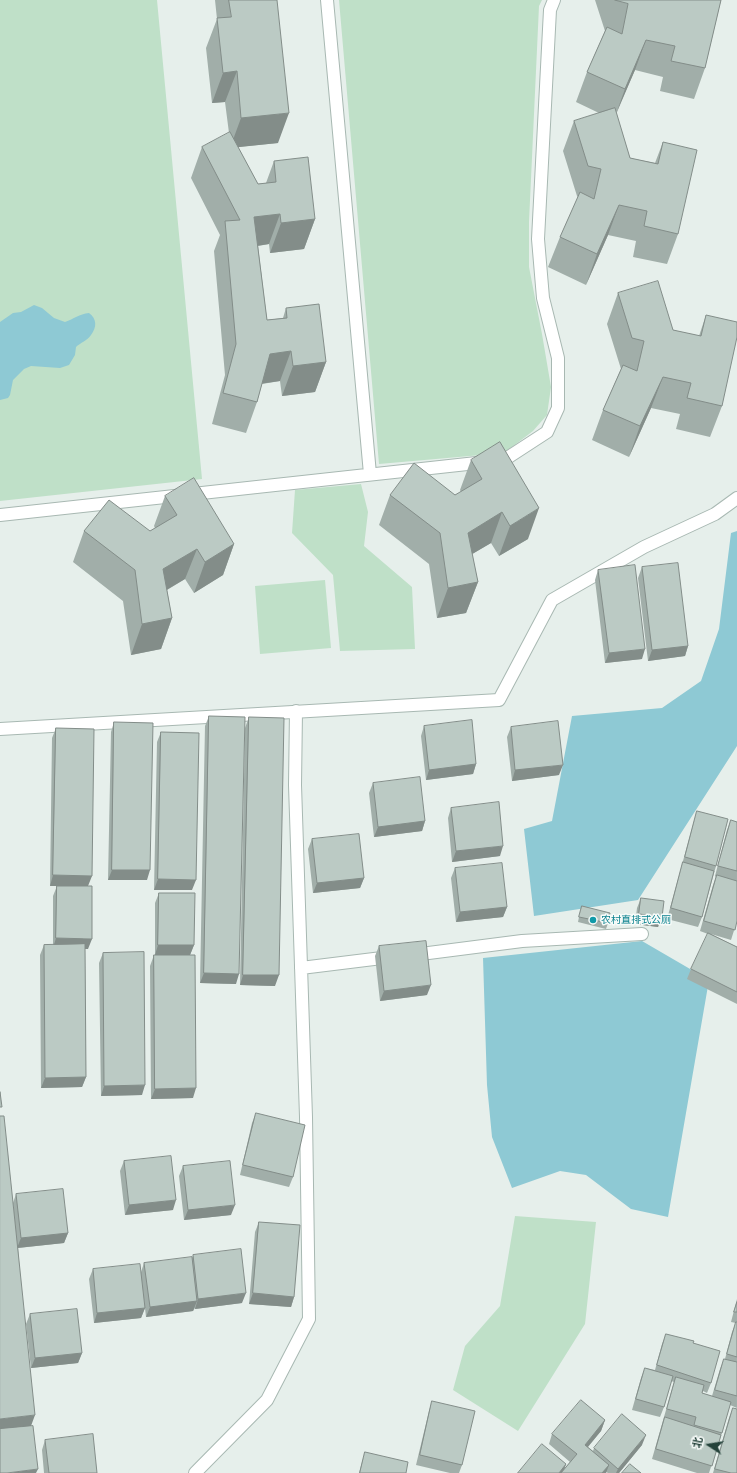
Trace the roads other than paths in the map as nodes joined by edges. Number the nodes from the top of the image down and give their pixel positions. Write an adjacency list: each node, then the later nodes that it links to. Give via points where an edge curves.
1 (327, 0): 3 (street)
2 (554, 0): 3 (street, via 550,10 538,239 543,298 558,358 558,408 547,432 504,460)
3 (370, 474): 5 (street)
4 (737, 498): 6 (street, via 714,514 644,547 552,600 499,700)
5 (0, 515)
6 (296, 712): 7 (street); 9 (street, via 295,785)
7 (0, 729)
8 (642, 934): 9 (street, via 522,942)
9 (301, 968): 10 (street, via 309,1319 267,1400)
10 (195, 1473)

